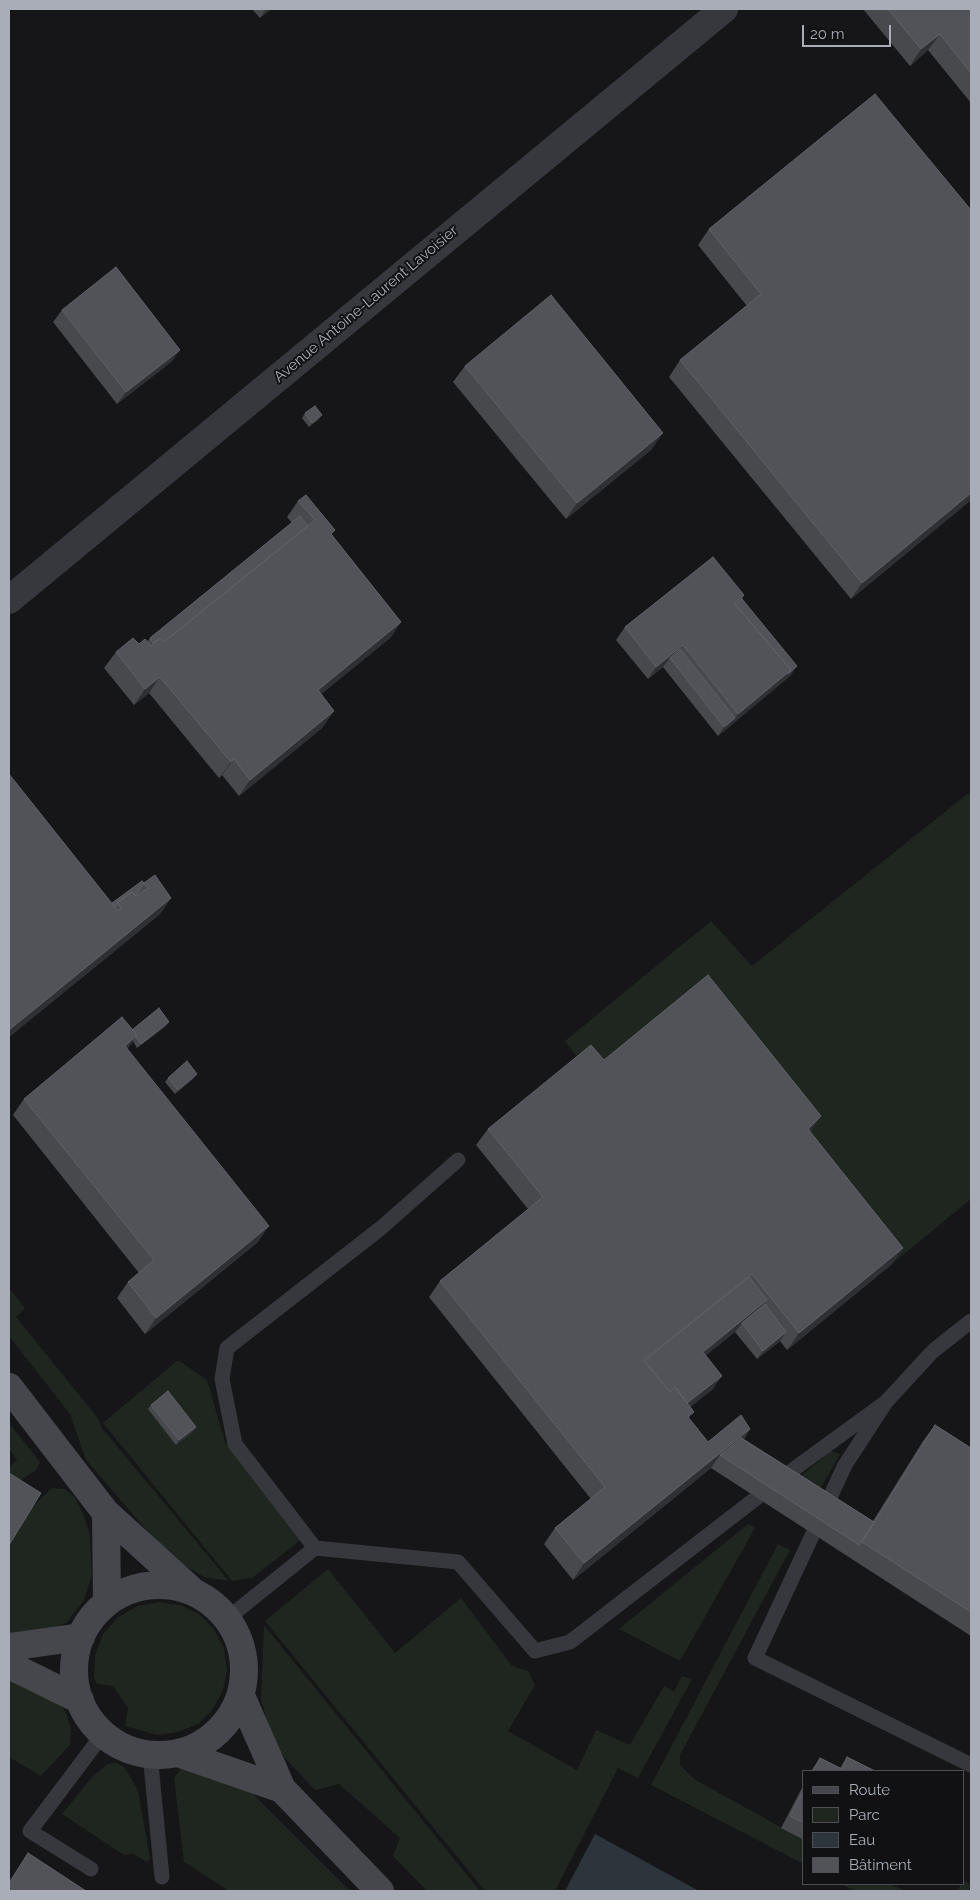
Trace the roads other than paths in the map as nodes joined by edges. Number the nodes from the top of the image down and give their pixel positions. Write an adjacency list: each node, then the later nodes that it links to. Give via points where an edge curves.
1 (724, 9): 2 (street, Avenue Antoine-Laurent Lavoisier)
2 (9, 600)
3 (458, 1160): 8 (lane, via 381,1228 227,1348 222,1379 236,1444)
4 (971, 1321): 6 (lane, via 933,1351)
5 (9, 1387): 7 (street)
6 (886, 1402): 8 (lane, via 570,1642 535,1651 458,1562); 20 (lane, via 845,1465 755,1658)
7 (106, 1512): 9 (street); 10 (street)
8 (315, 1548): 11 (lane)
9 (191, 1590): 10 (street, via 162,1585 133,1588); 11 (street)
10 (108, 1602): 12 (street, via 92,1618)
11 (228, 1618): 15 (street, via 240,1642 245,1669)
12 (81, 1637): 13 (street); 16 (street, via 75,1658)
13 (9, 1647)
14 (9, 1665): 16 (street)
15 (241, 1696): 18 (street, via 227,1722 206,1742); 21 (street)
16 (80, 1700): 17 (street, via 89,1719)
17 (104, 1734): 19 (street, via 125,1748); 22 (lane, via 30,1831)
18 (178, 1753): 19 (street); 21 (street)
19 (150, 1754): 23 (lane)
20 (971, 1765)
21 (282, 1790): 24 (street)
22 (91, 1869)
23 (162, 1877)
24 (380, 1891)

